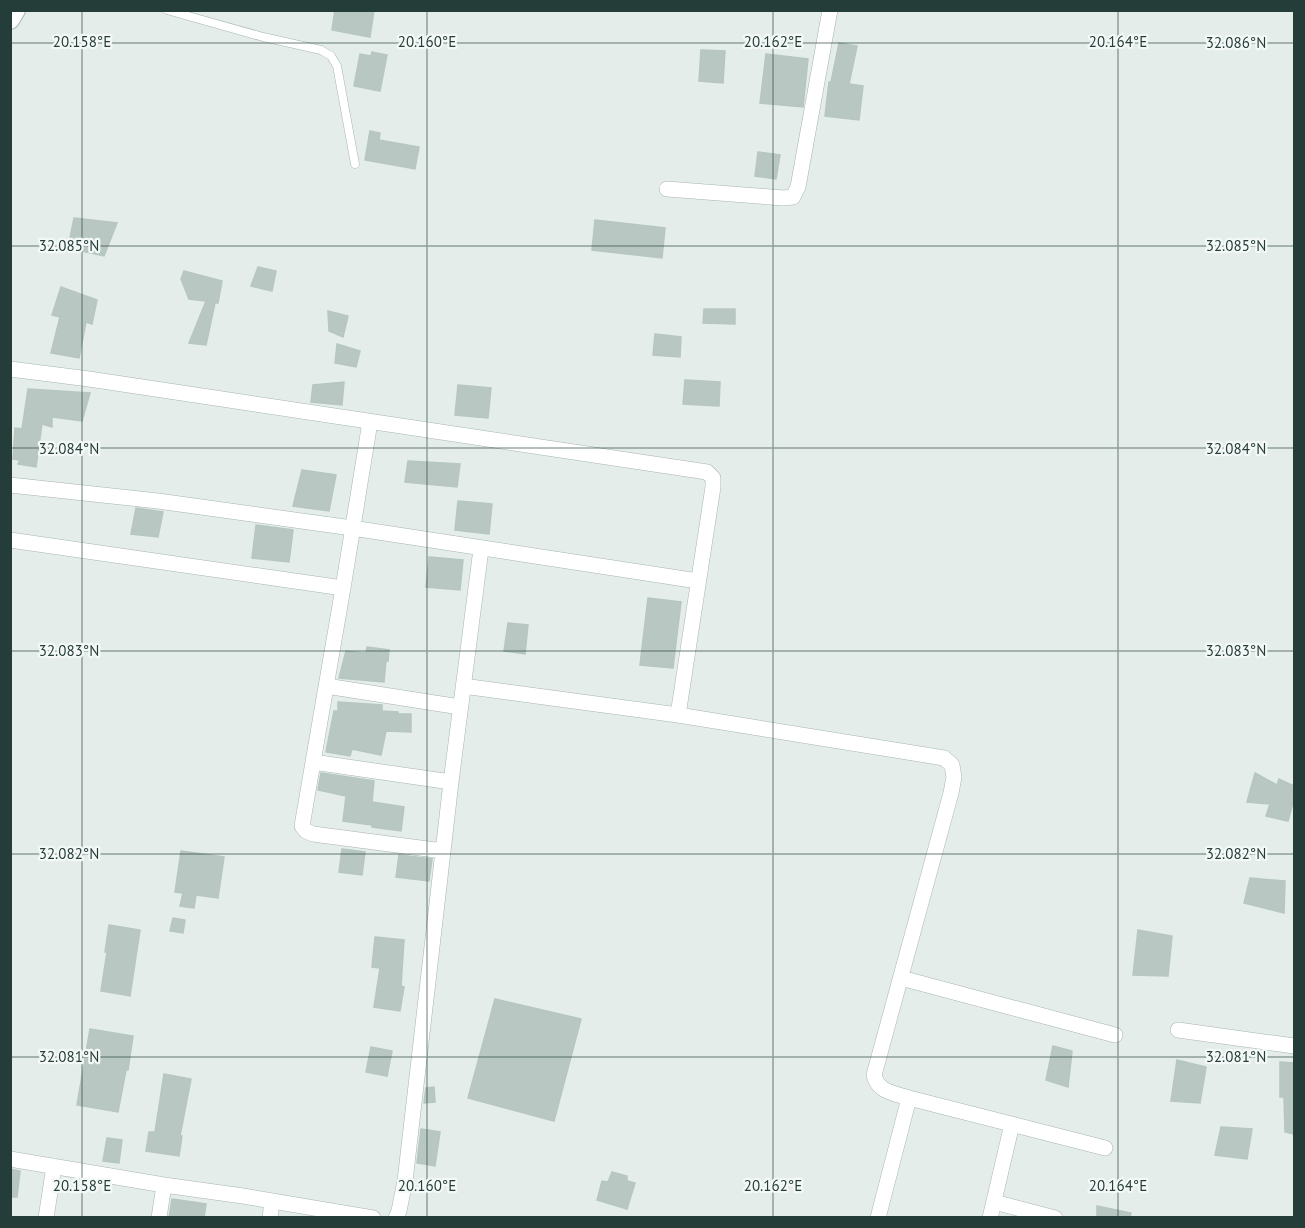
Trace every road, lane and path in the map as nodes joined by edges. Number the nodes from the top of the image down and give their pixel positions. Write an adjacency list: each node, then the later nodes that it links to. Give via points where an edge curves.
1 (16, 10): 4 (street)
2 (167, 10): 5 (lane, via 321,50 331,56 337,66)
3 (830, 10): 6 (street, via 793,197)
4 (10, 20)
5 (355, 164)
6 (667, 189)
7 (10, 369): 8 (street)
8 (370, 422): 10 (street); 13 (street, via 707,472 713,478 713,487)
9 (10, 485): 10 (street)
10 (352, 528): 12 (street); 14 (street)
11 (10, 540): 14 (street)
12 (481, 549): 13 (street); 16 (street)
13 (698, 581): 18 (street)
14 (343, 588): 15 (street)
15 (326, 686): 17 (street); 19 (street)
16 (463, 686): 17 (street); 18 (street)
17 (460, 707): 20 (street)
18 (678, 715): 22 (street, via 944,758 952,765 951,793)
19 (313, 762): 20 (street); 21 (street, via 302,826 306,831)
20 (451, 782): 21 (street)
21 (443, 850): 38 (street, via 405,1181)
22 (901, 978): 24 (street); 26 (street, via 874,1075 876,1084 884,1090)
23 (1178, 1030): 25 (street)
24 (1115, 1035)
25 (1294, 1047)
26 (909, 1098): 27 (street); 39 (street)
27 (1012, 1124): 28 (street); 33 (street)
28 (1105, 1148)
29 (10, 1159): 30 (street)
30 (54, 1166): 31 (street); 34 (street)
31 (164, 1185): 32 (street); 35 (street)
32 (272, 1201): 36 (street); 37 (street)
33 (994, 1202): 40 (street); 41 (street)
34 (46, 1218)
35 (159, 1218)
36 (270, 1218)
37 (373, 1218)
38 (396, 1218)
39 (878, 1218)
40 (990, 1218)
41 (1055, 1218)

